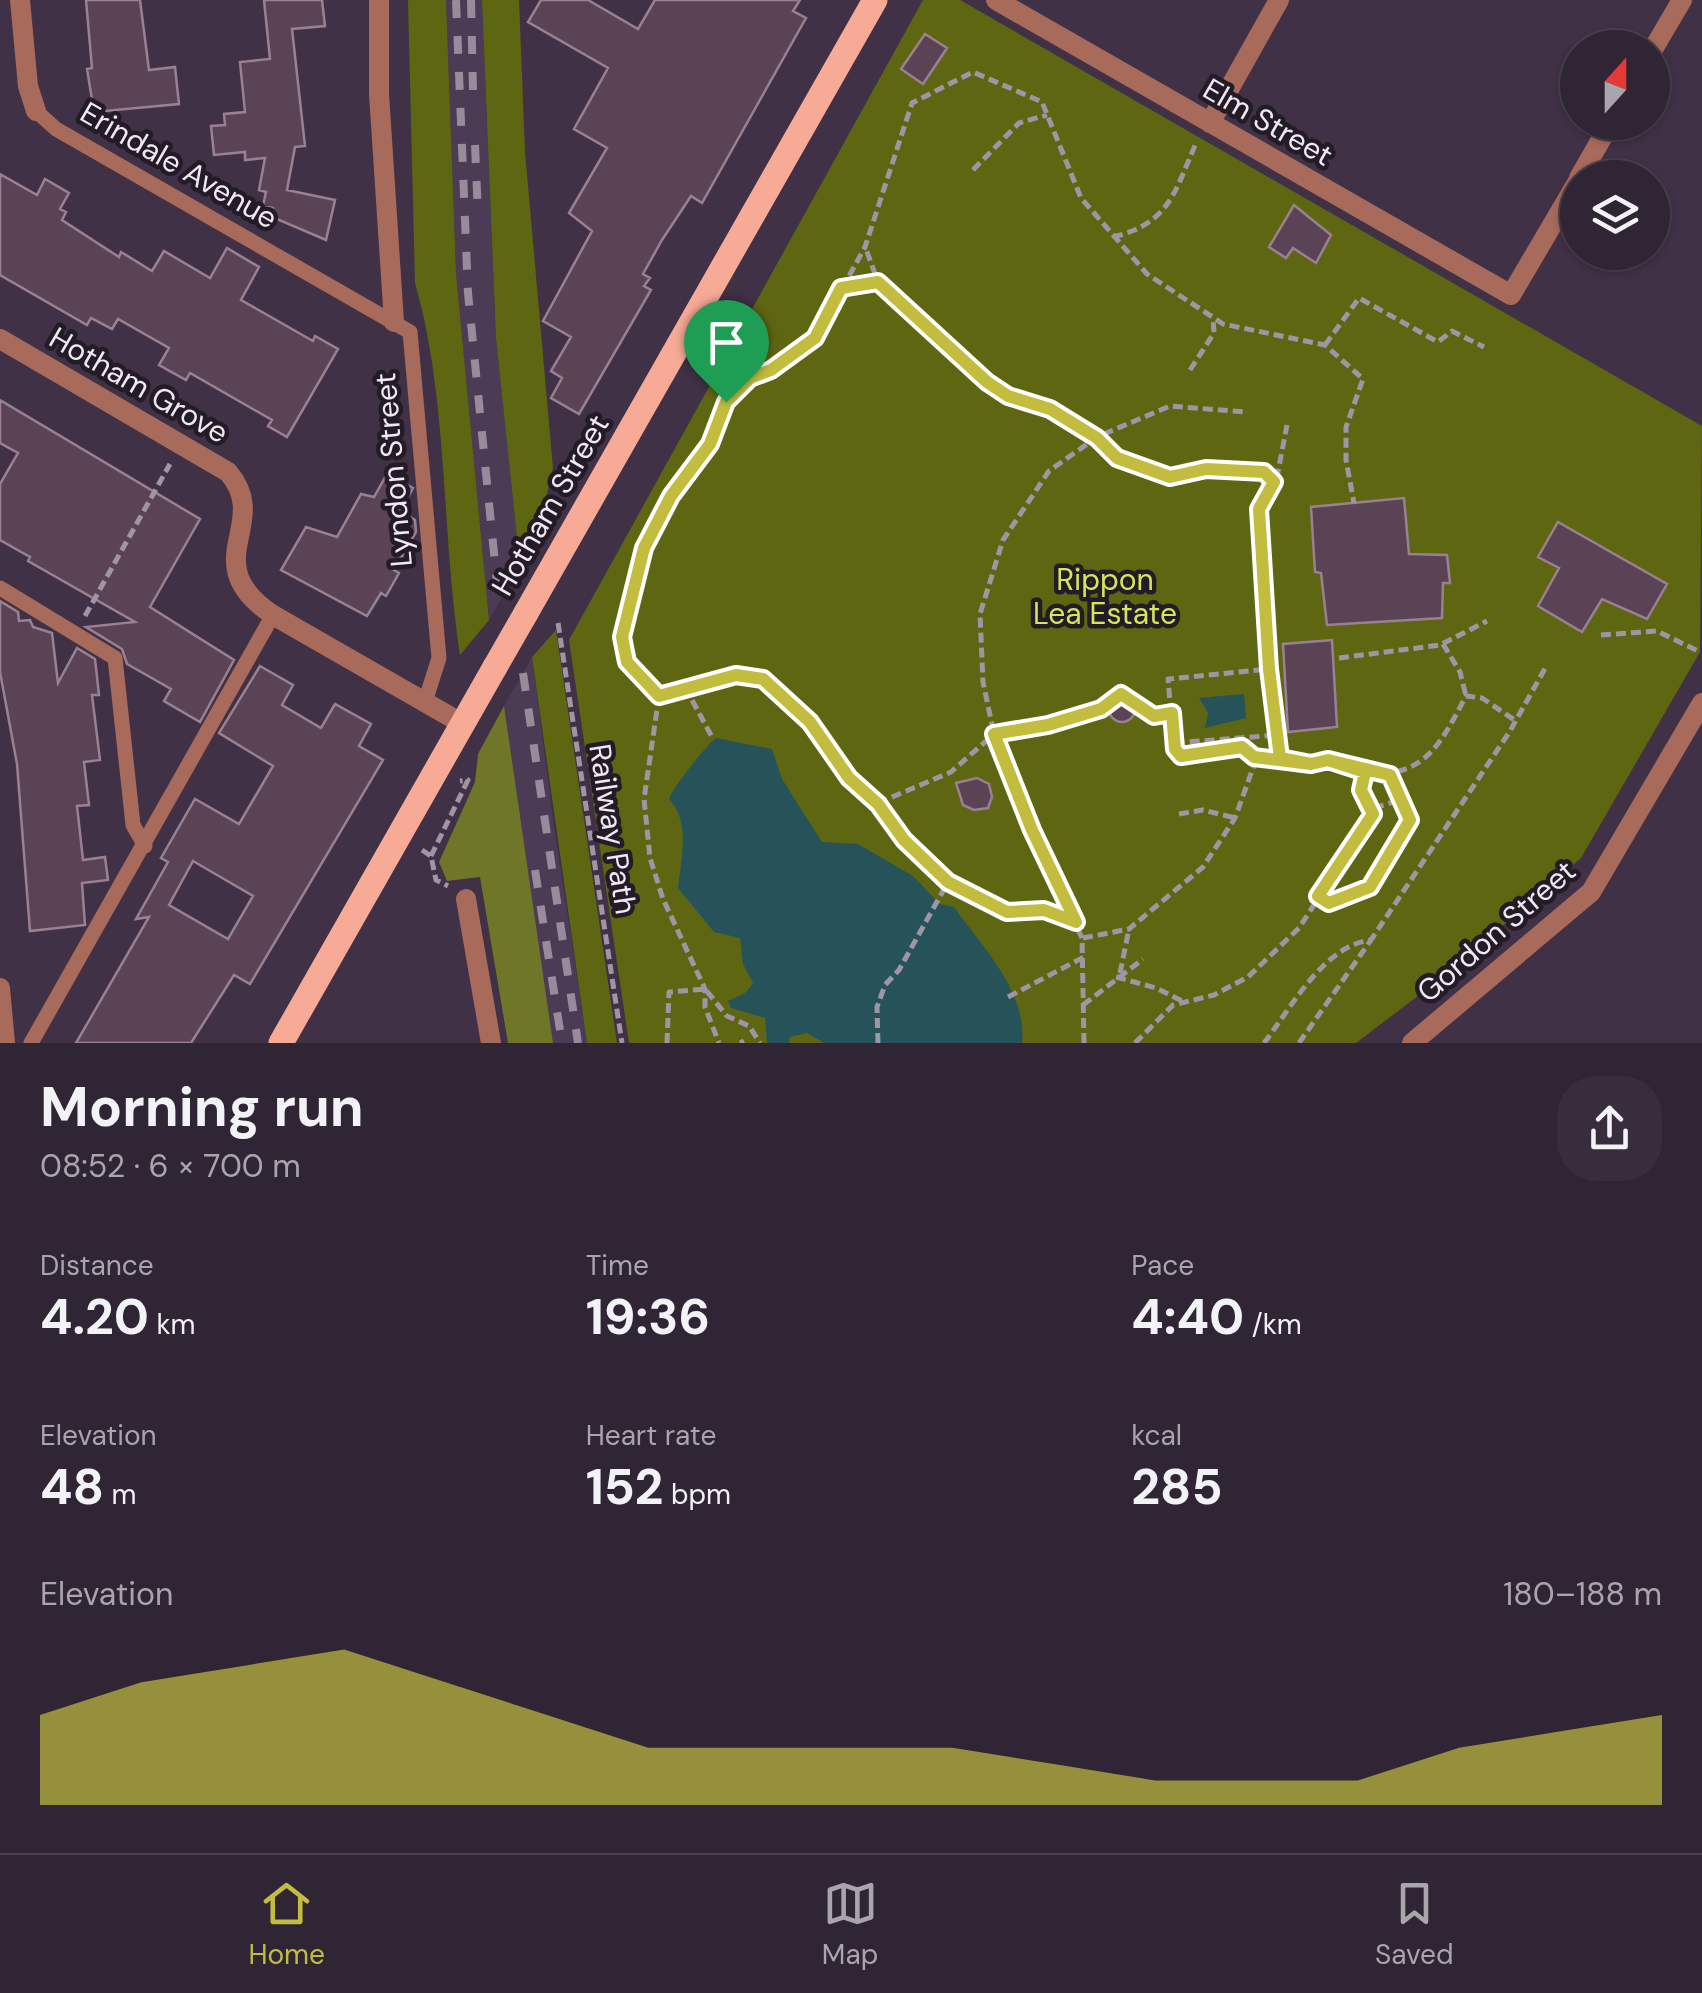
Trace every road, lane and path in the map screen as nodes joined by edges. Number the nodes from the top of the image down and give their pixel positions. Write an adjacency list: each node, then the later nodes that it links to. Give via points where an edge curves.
1 (20, 0): 8 (street, Erindale Avenue)
2 (379, 0): 18 (street, Lyndon Street)
3 (875, 0): 47 (main road, Hotham Street, bridge)
4 (996, 0): 10 (street, Elm Street)
5 (1279, 0): 10 (street)
6 (1682, 0): 7 (street)
7 (1664, 30)
8 (36, 111): 18 (lane, Erindale Avenue, via 56,129)
9 (1047, 115): 11 (path, via 1019,123); 13 (path, via 1081,198); 14 (path, via 1042,102 973,72 912,102)
10 (1204, 130): 12 (street, Elm Street, via 1511,296); 13 (path, via 1155,222)
11 (973, 170)
12 (1560, 210)
13 (1113, 236): 17 (path, via 1147,274)
14 (866, 247): 15 (path); 16 (path)
15 (878, 282): 16 (path); 25 (path, via 998,389 1050,409)
16 (841, 288): 41 (path, via 815,338 750,378 726,402 710,444 671,496 644,548 622,637 627,662)
17 (1213, 318): 20 (path); 22 (path, via 1214,334)
18 (394, 322): 43 (lane, Lyndon Street, via 410,332 415,369 438,658)
19 (0, 339): 26 (street, Hotham Grove)
20 (1325, 345): 21 (path, via 1359,298 1438,342 1452,330); 28 (path, via 1363,380 1346,428)
21 (1484, 347)
22 (1190, 370)
23 (1246, 412): 25 (path, via 1170,406)
24 (1287, 425): 27 (path)
25 (1097, 438): 27 (path, via 1117,458 1170,477 1242,468 1264,472); 48 (path, via 1049,471 1003,540 980,614)
26 (182, 444): 30 (street, Hotham Grove, via 236,482 243,513 235,572 249,596); 33 (path)
27 (1274, 482): 39 (path, via 1259,509)
28 (1354, 503)
29 (0, 588): 33 (lane)
30 (274, 615): 43 (street, Hotham Grove); 62 (lane)
31 (1487, 622): 35 (path)
32 (558, 623): 83 (path, Railway Path)
33 (76, 631): 62 (lane, via 116,660 133,824)
34 (1601, 636): 36 (path, via 1657,631)
35 (1443, 644): 37 (path); 42 (path)
36 (1700, 652)
37 (1339, 658)
38 (1548, 665): 46 (path)
39 (1269, 669): 45 (path, via 1168,679); 49 (path)
40 (685, 687): 41 (path); 50 (path); 58 (path, via 736,675 763,679 810,722 849,778)
41 (659, 696): 75 (path, via 644,825 663,899)
42 (1466, 696): 46 (path, via 1482,698); 55 (path, via 1444,738 1411,770)
43 (425, 702): 47 (street, Hotham Grove)
44 (1702, 703): 92 (street, Gordon Street, via 1591,892)
45 (1172, 713): 48 (path, via 1154,716 1121,694 1101,709); 51 (path)
46 (1516, 721): 70 (path)
47 (463, 724): 81 (main road, Hotham Street)
48 (994, 734): 58 (path, via 951,772); 67 (path)
49 (1278, 734): 51 (path); 53 (path)
50 (712, 737)
51 (1175, 743): 52 (path, via 1181,756 1242,747)
52 (1254, 757): 53 (path); 61 (path)
53 (1280, 758): 54 (path, via 1328,760)
54 (1365, 772): 55 (path); 59 (path, via 1361,790)
55 (1390, 775): 57 (path)
56 (465, 781): 63 (path, via 428,854)
57 (1400, 800): 59 (path); 65 (path, via 1410,820 1370,887 1329,903)
58 (878, 804): 64 (path)
59 (1374, 808): 65 (path)
60 (1179, 814): 61 (path, via 1203,810)
61 (1235, 818): 68 (path, via 1203,867)
62 (146, 846): 80 (lane)
63 (436, 880)
64 (948, 882): 67 (path, via 1007,912 1044,910); 87 (path, via 885,985 877,1007)
65 (1318, 896): 77 (path, via 1299,928 1248,977)
66 (466, 899): 82 (street)
67 (1076, 922): 69 (path)
68 (1130, 928): 69 (path); 73 (path)
69 (1082, 938): 71 (path)
70 (1370, 940): 90 (path, via 1349,942); 91 (path)
71 (1084, 957): 76 (path); 78 (path)
72 (1144, 959): 73 (path)
73 (1118, 975): 77 (path); 78 (path)
74 (0, 988): 79 (street)
75 (705, 989): 84 (path, via 669,992); 85 (path, via 704,1007); 86 (path)
76 (1008, 997)
77 (1186, 1003): 89 (path, via 1174,1005)
78 (1083, 1005): 88 (path)
79 (5, 1043)
80 (30, 1043)
81 (282, 1043)
82 (491, 1043)
83 (622, 1043)
84 (667, 1043)
85 (719, 1043)
86 (760, 1043)
87 (878, 1043)
88 (1084, 1043)
89 (1135, 1043)
90 (1264, 1043)
91 (1299, 1043)
92 (1412, 1043)

